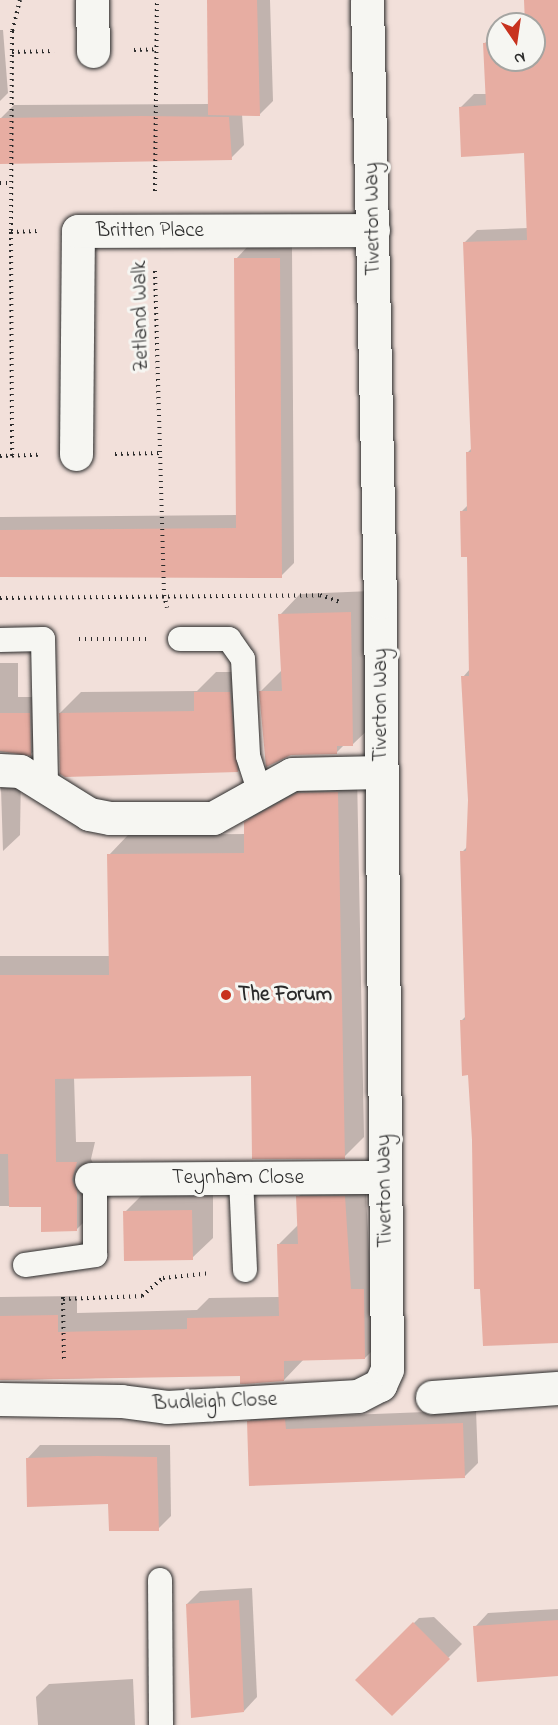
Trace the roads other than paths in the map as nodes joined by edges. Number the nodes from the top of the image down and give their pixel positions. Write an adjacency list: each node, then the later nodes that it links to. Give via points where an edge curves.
1 (92, 0): 3 (street)
2 (367, 0): 4 (street, Tiverton Way)
3 (93, 51)
4 (373, 230): 5 (street, Britten Place, via 78,231); 9 (street, Tiverton Way)
5 (76, 454)
6 (180, 639): 11 (lane, via 229,639 243,659 248,756)
7 (0, 640): 10 (lane, via 44,639)
8 (0, 770): 10 (street, via 20,771)
9 (381, 772): 11 (street, via 292,774); 12 (street, Tiverton Way)
10 (46, 787): 11 (street, via 89,814 110,818 213,818 236,808)
11 (259, 790)
12 (385, 1177): 13 (street, Teynham Close); 18 (street, Tiverton Way, via 387,1369 380,1385)
13 (241, 1178): 14 (street, Teynham Close); 16 (lane)
14 (93, 1179): 15 (lane, via 95,1255)
15 (25, 1265)
16 (245, 1270)
17 (558, 1388): 19 (street)
18 (358, 1396): 20 (street, Budleigh Close, via 167,1407 64,1398)
19 (432, 1397)
20 (0, 1399)
21 (160, 1580): 22 (lane)
22 (161, 1725)

